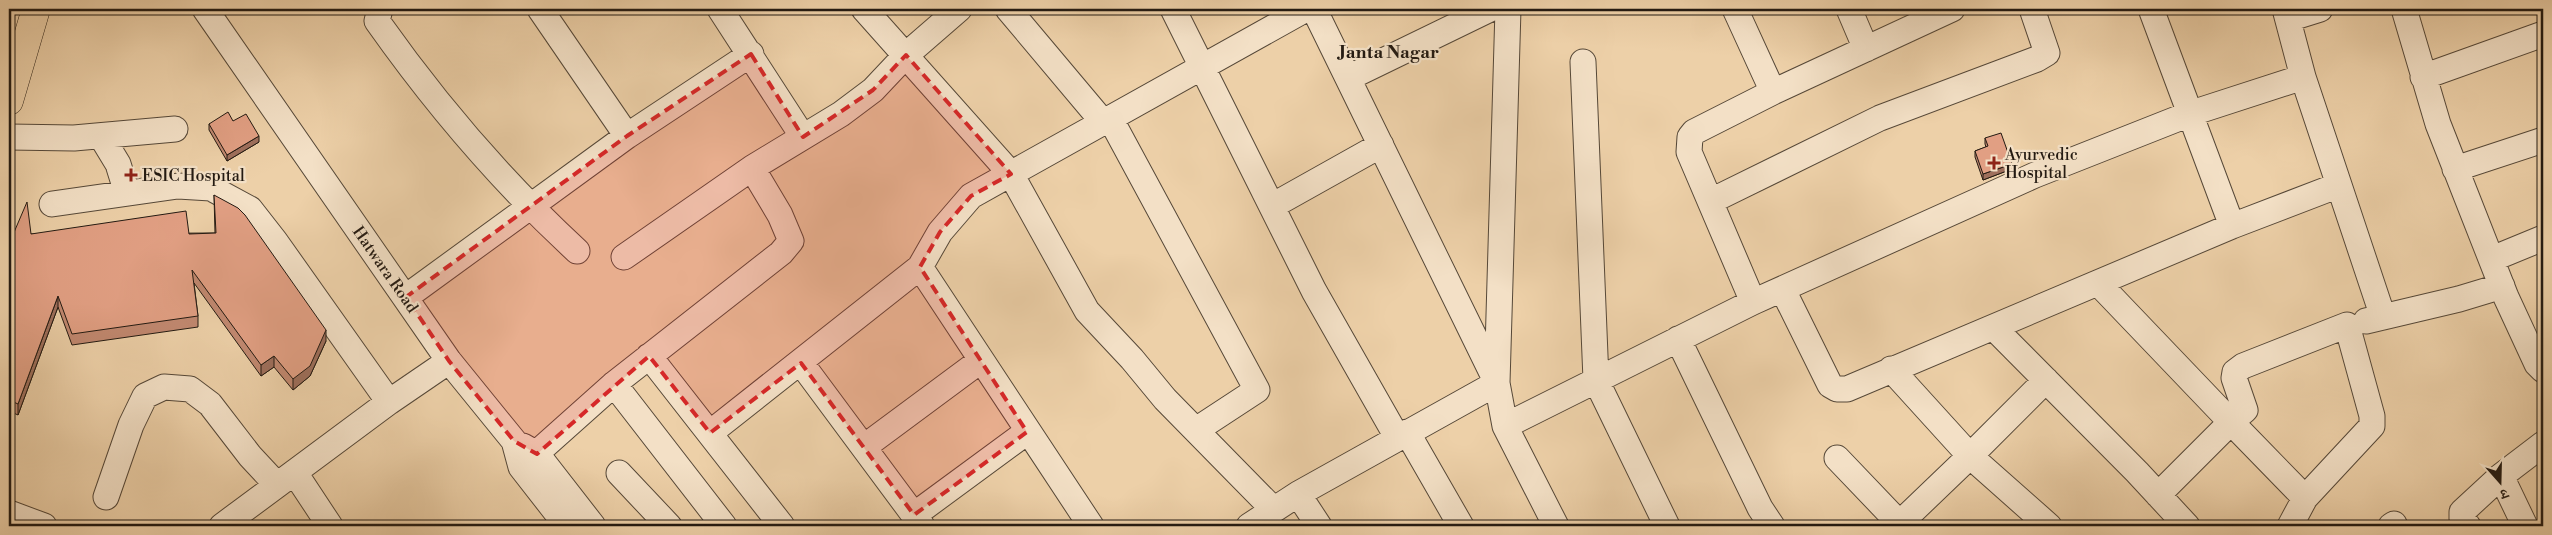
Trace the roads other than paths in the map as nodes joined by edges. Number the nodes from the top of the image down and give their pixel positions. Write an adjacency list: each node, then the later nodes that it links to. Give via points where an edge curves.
1 (16, 9): 23 (highway)
2 (36, 9): 34 (highway)
3 (205, 9): 62 (street, Hatwara Road)
4 (380, 9): 51 (street, via 378,21 422,84)
5 (540, 9): 39 (street)
6 (720, 9): 26 (street)
7 (864, 9): 27 (street)
8 (959, 9): 27 (street)
9 (1008, 9): 36 (street)
10 (1173, 9): 29 (street)
11 (1314, 9): 32 (street)
12 (1490, 9): 32 (street)
13 (1508, 9): 76 (street)
14 (1735, 9): 33 (street)
15 (1849, 9): 25 (street)
16 (1952, 9): 25 (street)
17 (2032, 9): 49 (street, via 2047,53 2038,59 1880,118)
18 (2151, 9): 35 (street)
19 (2320, 9): 22 (street)
20 (2404, 9): 31 (street)
21 (1290, 12): 29 (street)
22 (2287, 14): 30 (street)
23 (9, 34)
24 (2543, 34): 31 (street)
25 (1866, 49): 33 (street)
26 (751, 54): 39 (street); 41 (street)
27 (906, 56): 41 (street, via 873,90); 46 (street)
28 (1583, 62): 74 (street)
29 (1201, 66): 36 (street); 52 (street)
30 (2303, 77): 35 (street); 47 (street)
31 (2423, 77): 45 (street)
32 (1348, 78): 43 (street)
33 (1773, 92): 49 (street, via 1690,137 1689,152)
34 (9, 101)
35 (2192, 113): 53 (street); 61 (street, via 2035,175)
36 (1106, 120): 46 (street); 81 (street, via 1256,390)
37 (175, 128): 38 (street)
38 (101, 136): 40 (street); 48 (street, via 118,164)
39 (627, 136): 51 (street)
40 (9, 137)
41 (803, 137): 44 (street)
42 (2543, 140): 45 (street)
43 (1381, 145): 52 (street); 76 (street)
44 (752, 168): 56 (street); 68 (street, via 792,241)
45 (2455, 169): 57 (street)
46 (1011, 174): 58 (street, via 971,196 940,232); 81 (street, via 1087,312)
47 (2339, 185): 53 (street); 64 (street)
48 (127, 193): 50 (street); 78 (street, via 178,186 211,188 250,209)
49 (1712, 200): 63 (street)
50 (52, 204)
51 (529, 206): 55 (street); 62 (street)
52 (1272, 206): 84 (street, via 1314,291)
53 (2232, 226): 59 (street)
54 (2543, 238): 57 (street)
55 (577, 251)
56 (624, 256)
57 (2492, 259): 60 (street)
58 (920, 268): 70 (street); 71 (street)
59 (2099, 284): 66 (street); 79 (street)
60 (2502, 286): 64 (street); 73 (street, via 2537,364)
61 (1783, 290): 63 (street); 72 (street, via 1830,385 1847,389)
62 (406, 297): 69 (street, Hatwara Road)
63 (1753, 302): 67 (street)
64 (2383, 317): 65 (street)
65 (2347, 325): 79 (street, via 2235,372 2245,410); 96 (street, via 2372,426)
66 (1994, 328): 72 (street); 75 (street)
67 (1678, 339): 74 (street); 115 (street, via 1760,508)
68 (649, 356): 77 (street); 83 (street)
69 (449, 361): 78 (street); 89 (street, Hatwara Road)
70 (980, 361): 82 (street); 86 (street)
71 (801, 363): 83 (street); 86 (street)
72 (1891, 369): 87 (street)
73 (2543, 370)
74 (1596, 380): 80 (street); 114 (street)
75 (2046, 380): 87 (street); 94 (street)
76 (1497, 383): 80 (street); 84 (street)
77 (614, 384): 89 (street); 108 (street)
78 (389, 402): 92 (street)
79 (2230, 422): 94 (street); 96 (street)
80 (1505, 426): 113 (street)
81 (1196, 430): 97 (street)
82 (1027, 432): 99 (street); 100 (street)
83 (710, 433): 109 (street)
84 (1402, 435): 93 (street); 112 (street)
85 (2543, 444): 91 (street)
86 (864, 447): 99 (street)
87 (1970, 456): 101 (street); 116 (street)
88 (1838, 458): 101 (street)
89 (529, 460): 105 (street, Hatwara Road); 106 (street)
90 (619, 473): 107 (street)
91 (2501, 476): 119 (street, via 2462,512 2462,519); 120 (street)
92 (286, 479): 95 (street, via 250,456 210,404 190,389 164,387 145,396 131,425); 103 (street); 104 (street)
93 (1298, 494): 97 (street); 111 (street)
94 (2158, 494): 117 (street)
95 (106, 497)
96 (2304, 498): 118 (street)
97 (1272, 509): 110 (street)
98 (9, 513): 102 (street)
99 (918, 521)
100 (1083, 524)
101 (1899, 525)
102 (44, 526)
103 (222, 526)
104 (330, 526)
105 (567, 526)
106 (592, 526)
107 (669, 526)
108 (724, 526)
109 (782, 526)
110 (1249, 526)
111 (1320, 526)
112 (1462, 526)
113 (1556, 526)
114 (1668, 526)
115 (1772, 526)
116 (2049, 526)
117 (2187, 526)
118 (2290, 526)
119 (2468, 526)
120 (2525, 526)

